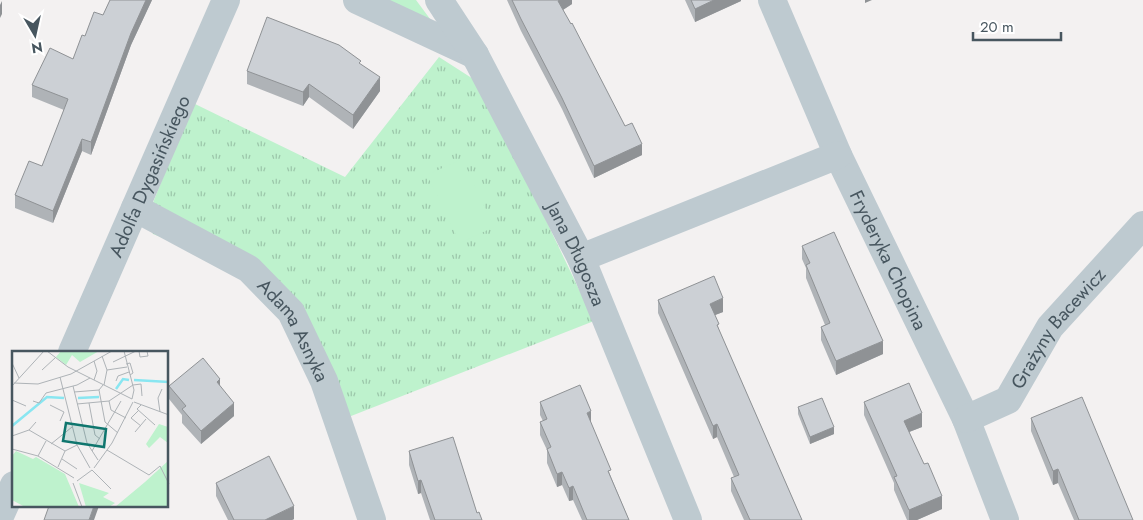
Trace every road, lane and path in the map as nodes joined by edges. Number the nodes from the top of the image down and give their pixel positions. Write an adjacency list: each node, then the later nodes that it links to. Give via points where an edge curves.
1 (226, 0): 7 (street, Adolfa Dygasińskiego)
2 (357, 0): 5 (street)
3 (439, 0): 5 (street, Jana Długosza)
4 (772, 0): 6 (street, Fryderyka Chopina)
5 (475, 55): 9 (street, Jana Długosza)
6 (838, 155): 9 (street); 11 (street, Fryderyka Chopina)
7 (135, 208): 10 (street, Adolfa Dygasińskiego); 14 (street, Adama Asnyka, via 249,269 291,312 324,381)
8 (1143, 225): 11 (street, Grażyny Bacewicz, via 1050,328 1008,400)
9 (581, 258): 15 (street, Jana Długosza)
10 (72, 351)
11 (966, 419): 16 (street, Fryderyka Chopina)
12 (12, 489): 13 (street)
13 (0, 516)
14 (372, 520)
15 (688, 520)
16 (1005, 520)

